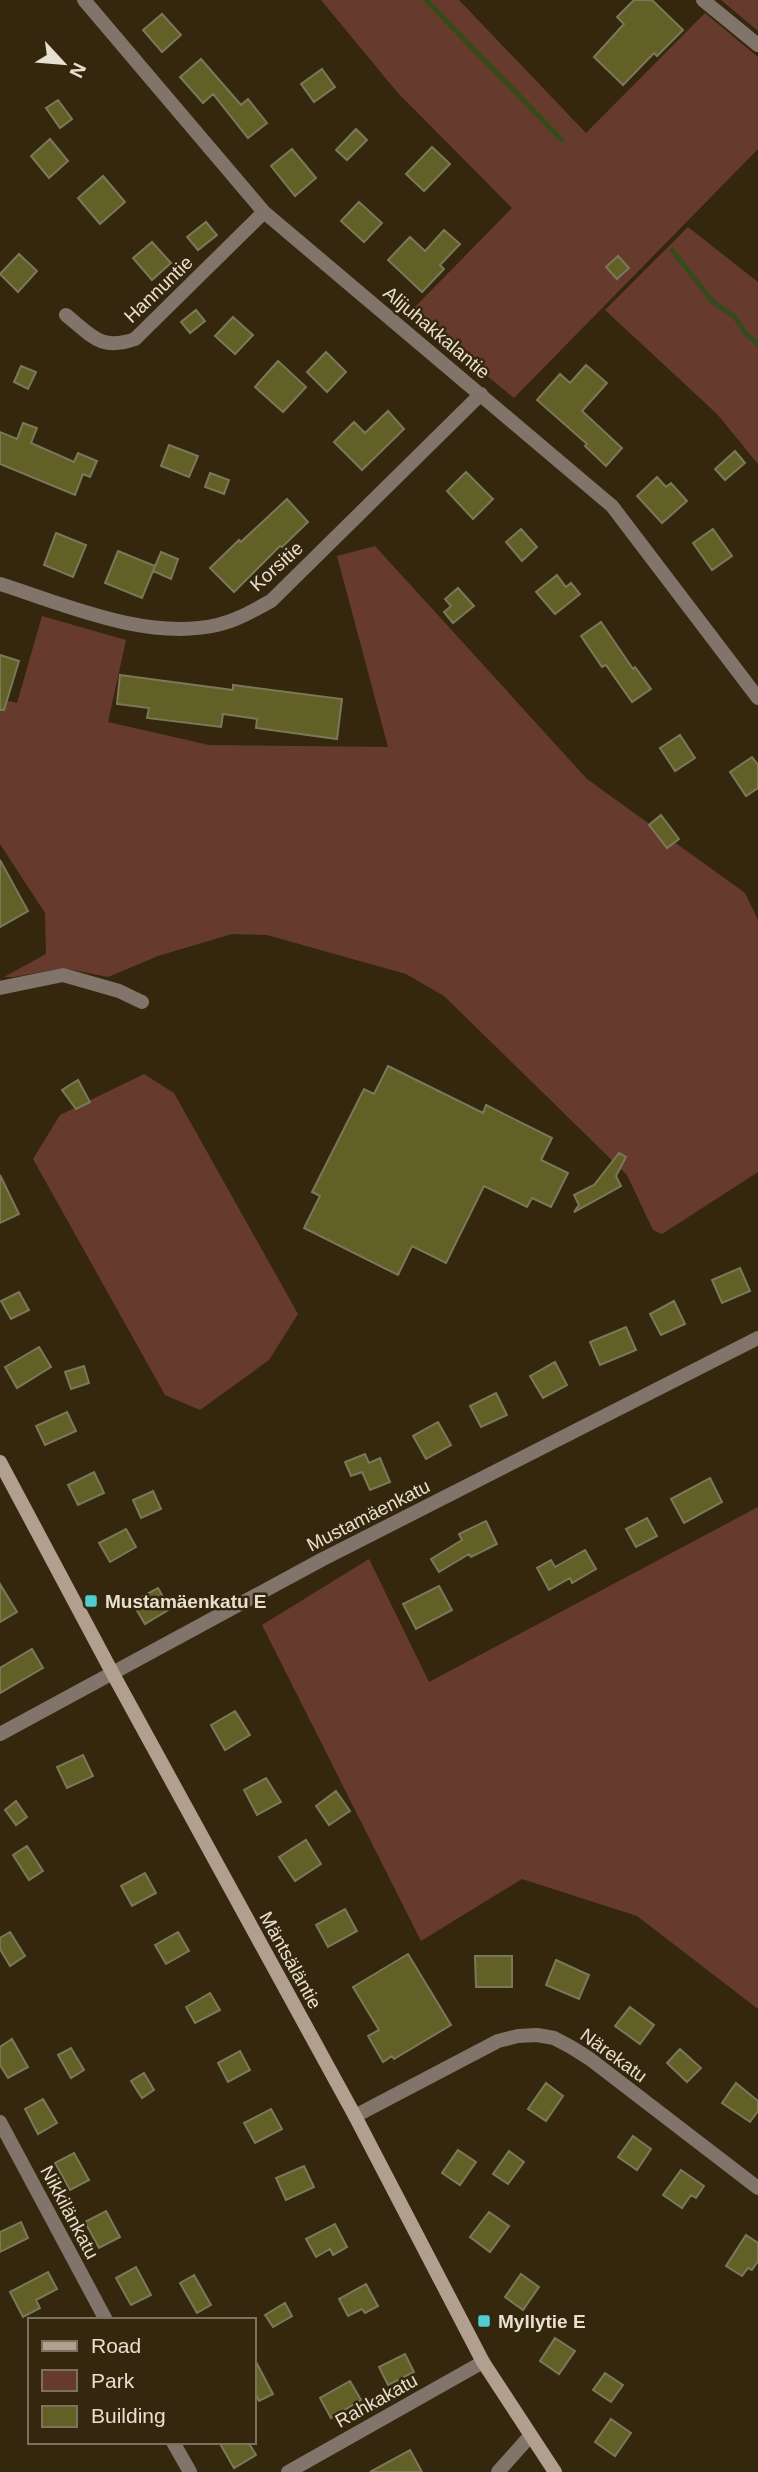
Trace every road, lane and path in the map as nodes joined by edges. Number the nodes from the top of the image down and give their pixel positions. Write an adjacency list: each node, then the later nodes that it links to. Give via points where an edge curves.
1 (84, 0): 4 (street, Alijuhakkalantie)
2 (703, 0): 3 (street)
3 (758, 45)
4 (264, 212): 5 (street, Hannuntie, via 135,339 119,345 99,341); 6 (street, Alijuhakkalantie)
5 (66, 315)
6 (481, 394): 7 (street, Korsitie, via 271,601 244,615 216,625 137,626); 8 (street, Alijuhakkalantie, via 612,506)
7 (0, 584)
8 (758, 698)
9 (0, 988): 10 (street, via 63,975)
10 (142, 1002)
11 (758, 1338): 13 (street, Mustamäenkatu, via 323,1559)
12 (0, 1462): 13 (street, Mäntsäläntie)
13 (113, 1674): 14 (street, Mustamäenkatu); 15 (street, Mäntsäläntie)
14 (0, 1734)
15 (355, 2116): 17 (street, Närekatu, via 498,2041 518,2036 554,2038 590,2059); 19 (street, Mäntsäläntie)
16 (0, 2122): 18 (street, Nikkilänkatu)
17 (758, 2188)
18 (105, 2318)
19 (483, 2362): 20 (street, Mäntsäläntie); 23 (street, Rahkakatu)
20 (530, 2436): 24 (street); 25 (street, Mäntsäläntie)
21 (174, 2444): 22 (street)
22 (190, 2472)
23 (288, 2472)
24 (498, 2472)
25 (555, 2472)

